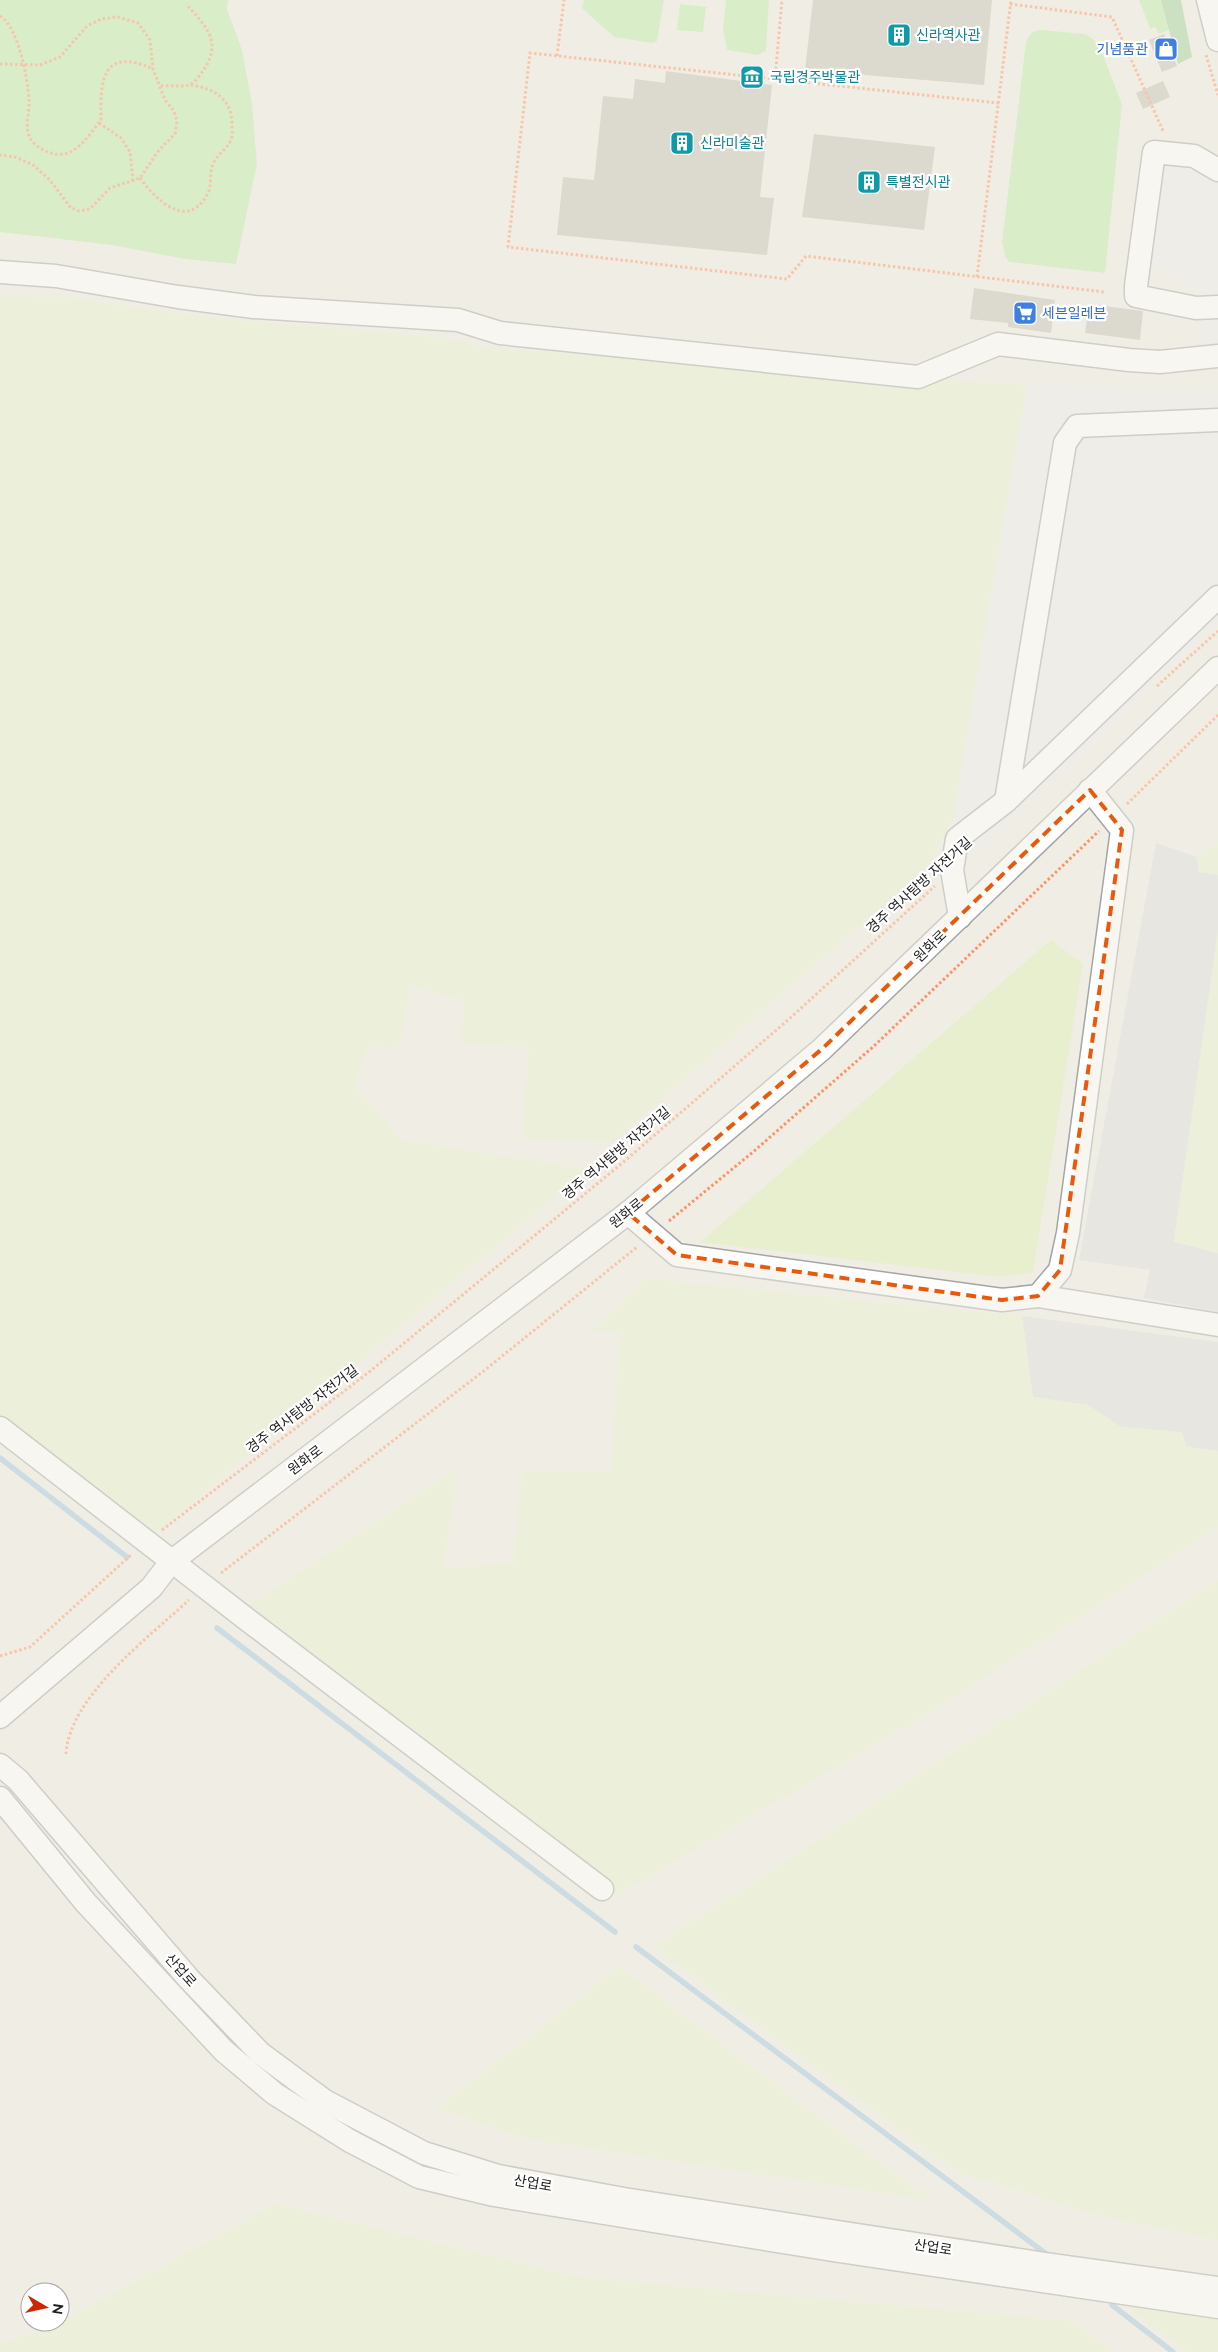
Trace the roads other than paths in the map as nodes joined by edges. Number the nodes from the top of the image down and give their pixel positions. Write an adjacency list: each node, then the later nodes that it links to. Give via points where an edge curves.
1 (1208, 0): 2 (street)
2 (1218, 40)
3 (1218, 170): 5 (street, via 1194,156 1154,152 1136,296 1196,308)
4 (0, 272): 6 (street, via 56,276 254,306 458,320 500,332 918,377 998,344 1160,362)
5 (1218, 308)
6 (1218, 356)
7 (1218, 420): 11 (street, via 1077,426 1066,443)
8 (1218, 597): 11 (street)
9 (1218, 668): 10 (street, 원화로)
10 (1090, 790): 12 (street, 원화로); 14 (street, via 1122,830 1068,1233 1060,1270)
11 (1006, 801): 12 (street, via 957,839 952,870)
12 (960, 917): 13 (street, 원화로, via 822,1049)
13 (628, 1213): 14 (street, via 677,1255 1002,1300); 17 (street, 원화로)
14 (1038, 1296): 15 (street)
15 (1218, 1325)
16 (0, 1428): 17 (street)
17 (171, 1562): 18 (street, 원화로, via 151,1588); 21 (street)
18 (0, 1717)
19 (0, 1765): 22 (street, 산업로, via 18,1780 189,1979 260,2053 325,2102 424,2153 498,2176 624,2199)
20 (0, 1798): 23 (street, 산업로, via 86,1903 224,2050 275,2094 350,2141 419,2177 494,2195 839,2251)
21 (602, 1889)
22 (1218, 2288)
23 (1218, 2307)

